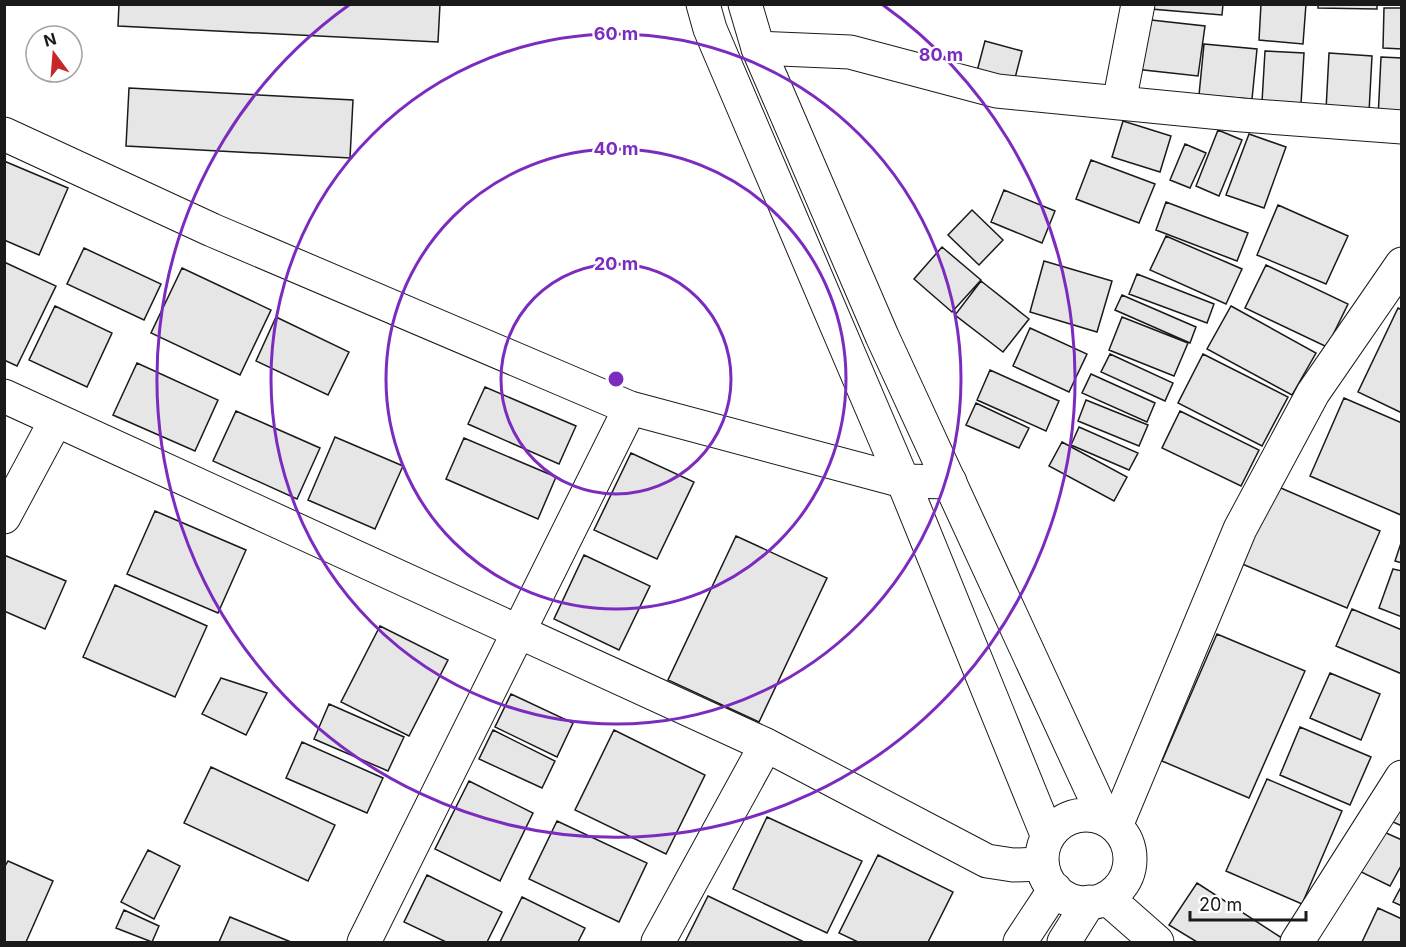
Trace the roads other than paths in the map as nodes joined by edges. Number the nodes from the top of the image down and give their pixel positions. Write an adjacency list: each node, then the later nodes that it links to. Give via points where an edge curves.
1 (703, 4): 12 (street, via 714,40)
2 (745, 4): 4 (street)
3 (1138, 4): 5 (street)
4 (759, 48): 5 (street, via 850,52 997,91); 13 (street, via 882,336)
5 (1119, 102): 6 (street)
6 (1401, 127)
7 (4, 134): 10 (street, via 212,230)
8 (1397, 276): 18 (street, via 1313,393 1240,529)
9 (4, 396): 11 (street)
10 (630, 408): 12 (street); 15 (street)
11 (56, 420): 14 (street); 15 (street)
12 (903, 481): 13 (street); 19 (street)
13 (950, 482): 18 (street)
14 (4, 517)
15 (519, 631): 16 (street); 21 (street)
16 (766, 745): 19 (street, via 987,861 1013,865); 22 (street)
17 (1401, 777): 26 (street)
18 (1110, 823): 19 (street, via 1079,815 1056,826); 20 (street, via 1125,837 1130,864 1127,878 1118,889)
19 (1048, 863): 20 (street, via 1076,902); 23 (street)
20 (1098, 900): 24 (street); 25 (street)
21 (374, 939)
22 (658, 942)
23 (1020, 942)
24 (1064, 942)
25 (1157, 942)
26 (1297, 942)

